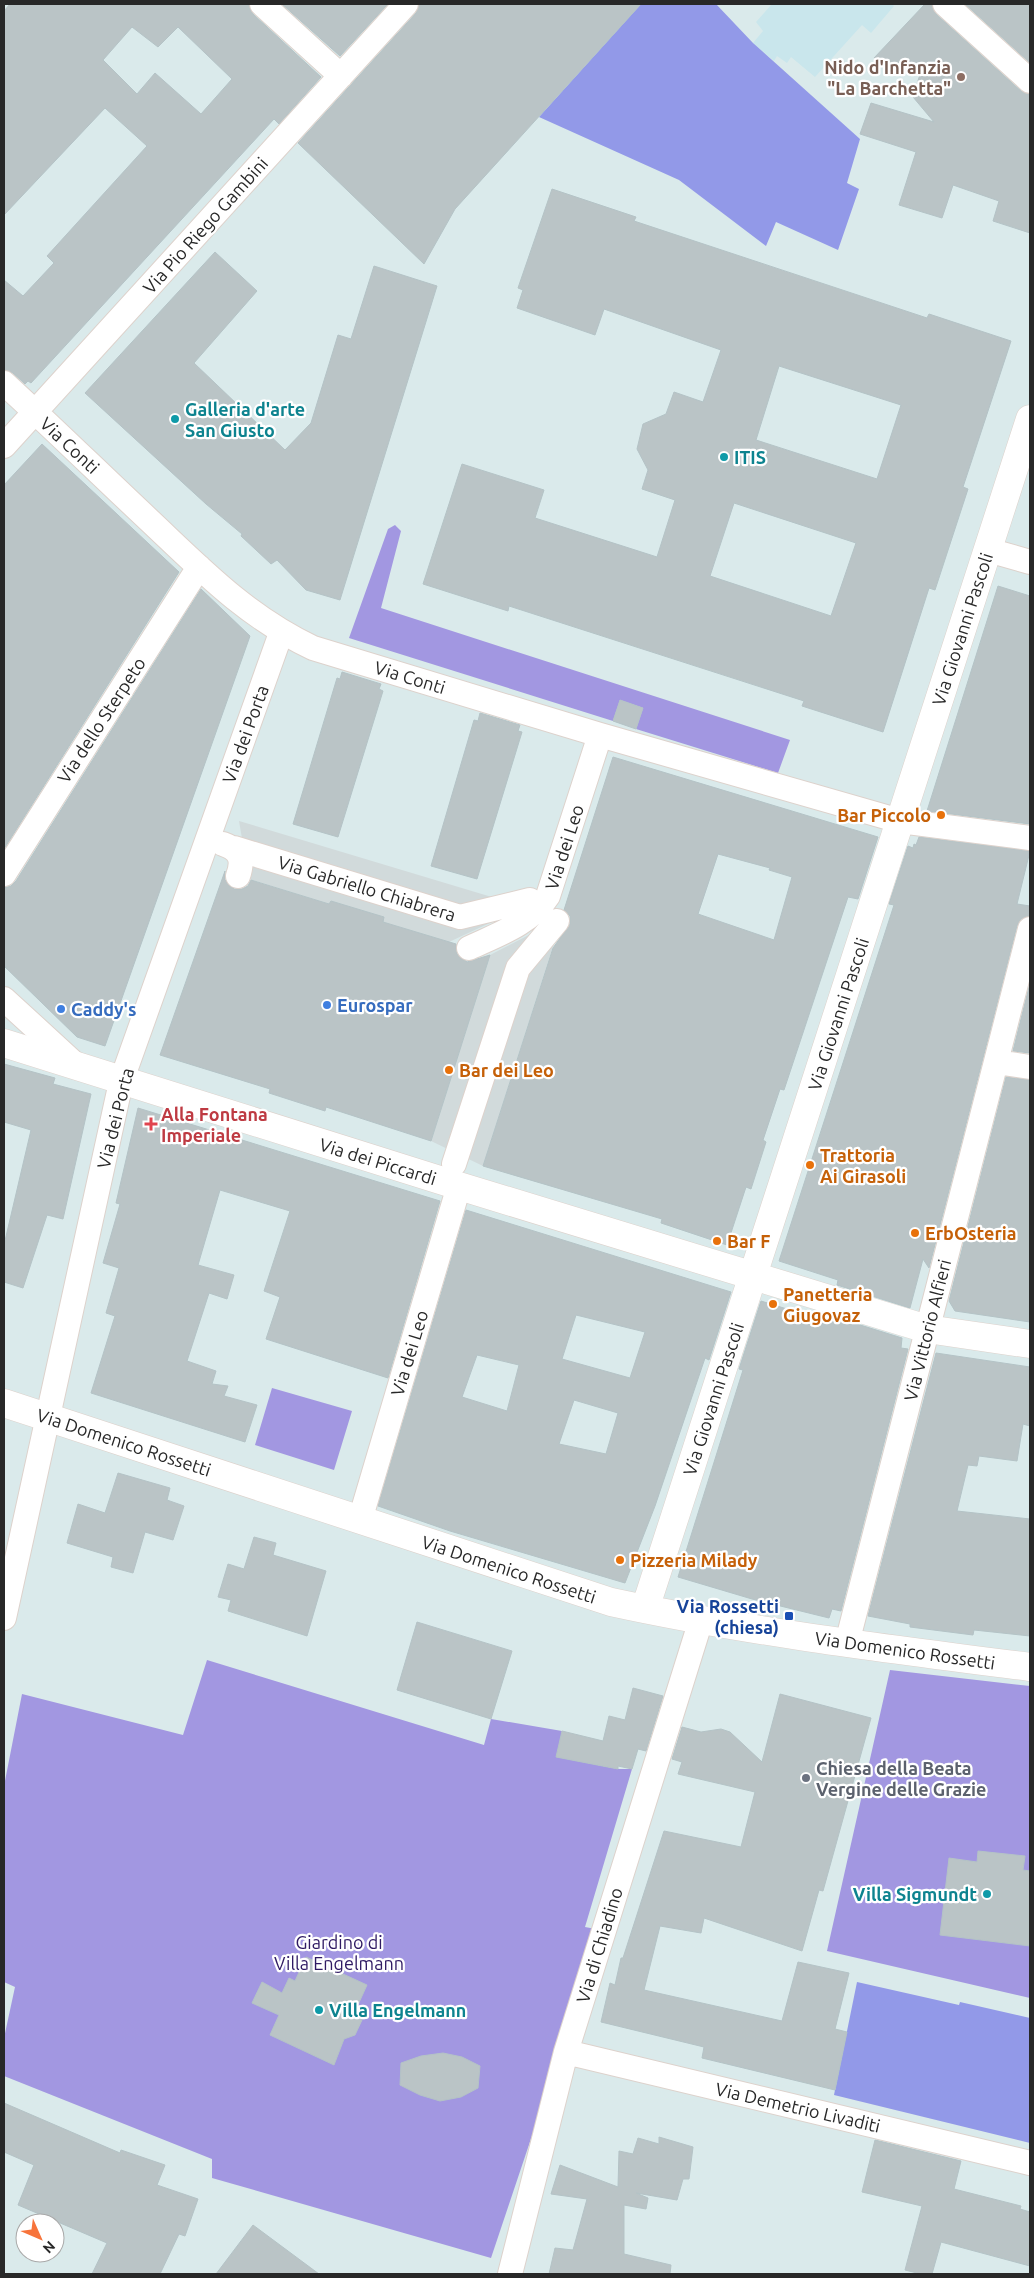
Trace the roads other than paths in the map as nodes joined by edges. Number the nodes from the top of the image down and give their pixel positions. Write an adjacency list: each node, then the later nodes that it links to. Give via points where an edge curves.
1 (262, 4): 4 (street)
2 (406, 4): 4 (street, Via Pio Riego Gambini)
3 (945, 4): 5 (street)
4 (341, 76): 7 (street, Via Pio Riego Gambini)
5 (1030, 81)
6 (4, 383): 7 (street, Via Conti)
7 (35, 412): 9 (street, Via Pio Riego Gambini); 12 (street, Via Conti)
8 (1030, 419): 10 (main road, Via Giovanni Pascoli)
9 (4, 446)
10 (988, 550): 11 (street); 15 (main road, Via Giovanni Pascoli)
11 (1030, 562)
12 (199, 567): 13 (street, Via Conti, via 246,609); 19 (street, Via dello Sterpeto)
13 (282, 633): 14 (street, Via Conti, via 313,648); 17 (street, Via dei Porta)
14 (600, 735): 15 (street, Via Conti); 24 (street, Via dei Leo, via 548,896 528,919)
15 (900, 821): 16 (street, Via Conti); 32 (main road, Via Giovanni Pascoli)
16 (1030, 838)
17 (208, 839): 18 (street, Via Gabriello Chiabrera); 30 (street, Via dei Porta)
18 (234, 848): 20 (street, via 241,862); 21 (street, Via Gabriello Chiabrera, via 460,917)
19 (4, 874)
20 (238, 876)
21 (530, 900)
22 (557, 920): 31 (street, Via dei Leo, via 518,968)
23 (1030, 929): 27 (street, Via Vittorio Alfieri)
24 (469, 948)
25 (4, 999): 28 (street)
26 (4, 1044): 28 (main road, Via dei Piccardi)
27 (996, 1062): 29 (street); 33 (street, Via Vittorio Alfieri)
28 (76, 1065): 30 (main road, Via dei Piccardi)
29 (1030, 1067)
30 (121, 1082): 31 (main road, Via dei Piccardi); 36 (street, Via dei Porta)
31 (456, 1175): 32 (main road, Via dei Piccardi); 37 (street, Via dei Leo)
32 (753, 1275): 33 (main road, Via dei Piccardi); 38 (main road, Via Giovanni Pascoli)
33 (928, 1329): 34 (main road, Via dei Piccardi); 41 (street, Via Vittorio Alfieri)
34 (1030, 1344)
35 (4, 1403): 36 (main road, Via Domenico Rossetti)
36 (49, 1417): 37 (main road, Via Domenico Rossetti); 39 (street, Via dei Porta)
37 (360, 1520): 38 (main road, Via Domenico Rossetti, via 611,1602)
38 (645, 1609): 40 (main road, Via Domenico Rossetti)
39 (4, 1618)
40 (701, 1620): 41 (main road, Via Domenico Rossetti); 43 (street, Via di Chiadino)
41 (847, 1643): 42 (main road, Via Domenico Rossetti)
42 (1030, 1667)
43 (566, 2052): 44 (street, Via Demetrio Livaditi); 45 (street, Via di Chiadino)
44 (1030, 2163)
45 (510, 2274)

